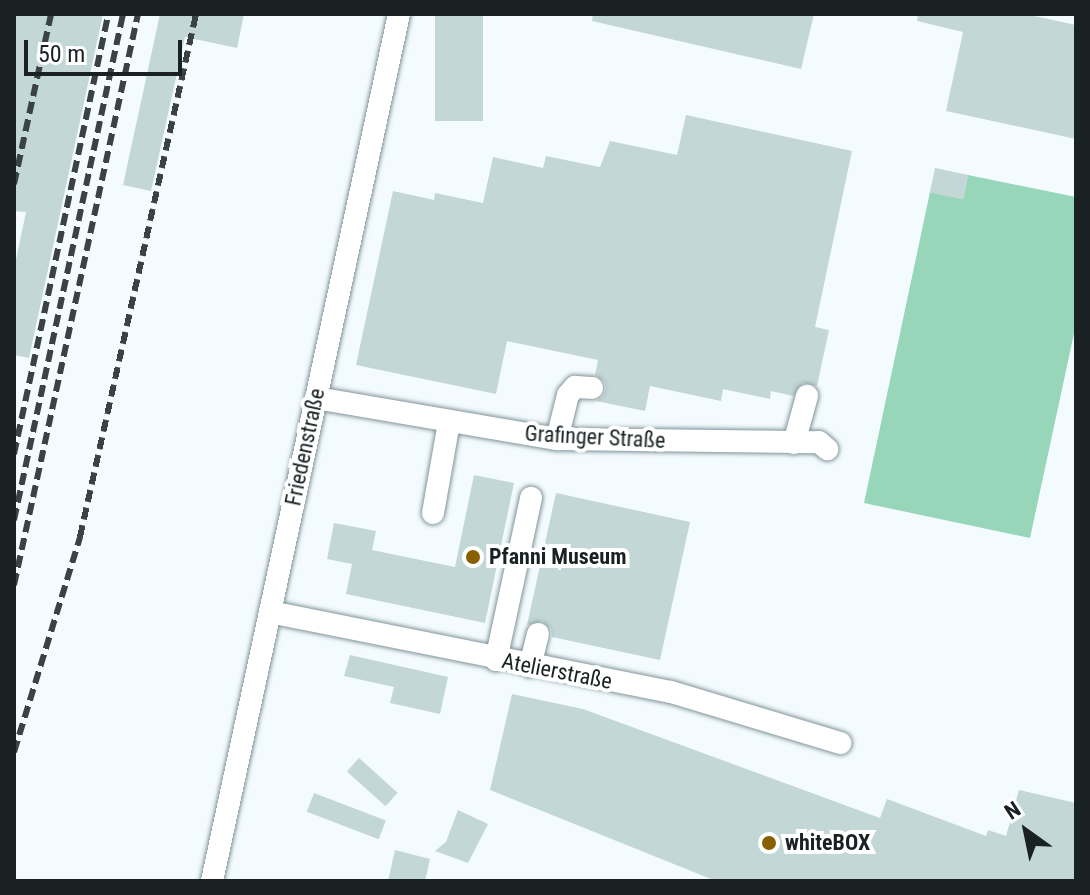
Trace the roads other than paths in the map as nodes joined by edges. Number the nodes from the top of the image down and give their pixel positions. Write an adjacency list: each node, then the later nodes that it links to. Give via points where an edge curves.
1 (399, 14): 4 (street, Friedenstraße)
2 (592, 388): 6 (street, via 575,387 568,395)
3 (807, 396): 7 (street)
4 (316, 398): 5 (street, Grafinger Straße); 11 (street, Friedenstraße)
5 (449, 422): 6 (street, Grafinger Straße); 10 (street)
6 (557, 439): 7 (street, Grafinger Straße)
7 (794, 443): 8 (street, Grafinger Straße, via 819,442)
8 (827, 449)
9 (531, 498): 13 (street)
10 (433, 513)
11 (270, 612): 13 (street, Atelierstraße); 16 (street, Friedenstraße)
12 (538, 634): 14 (street)
13 (496, 660): 14 (street, Atelierstraße)
14 (530, 666): 15 (street, Atelierstraße, via 671,692)
15 (840, 743)
16 (212, 881)

